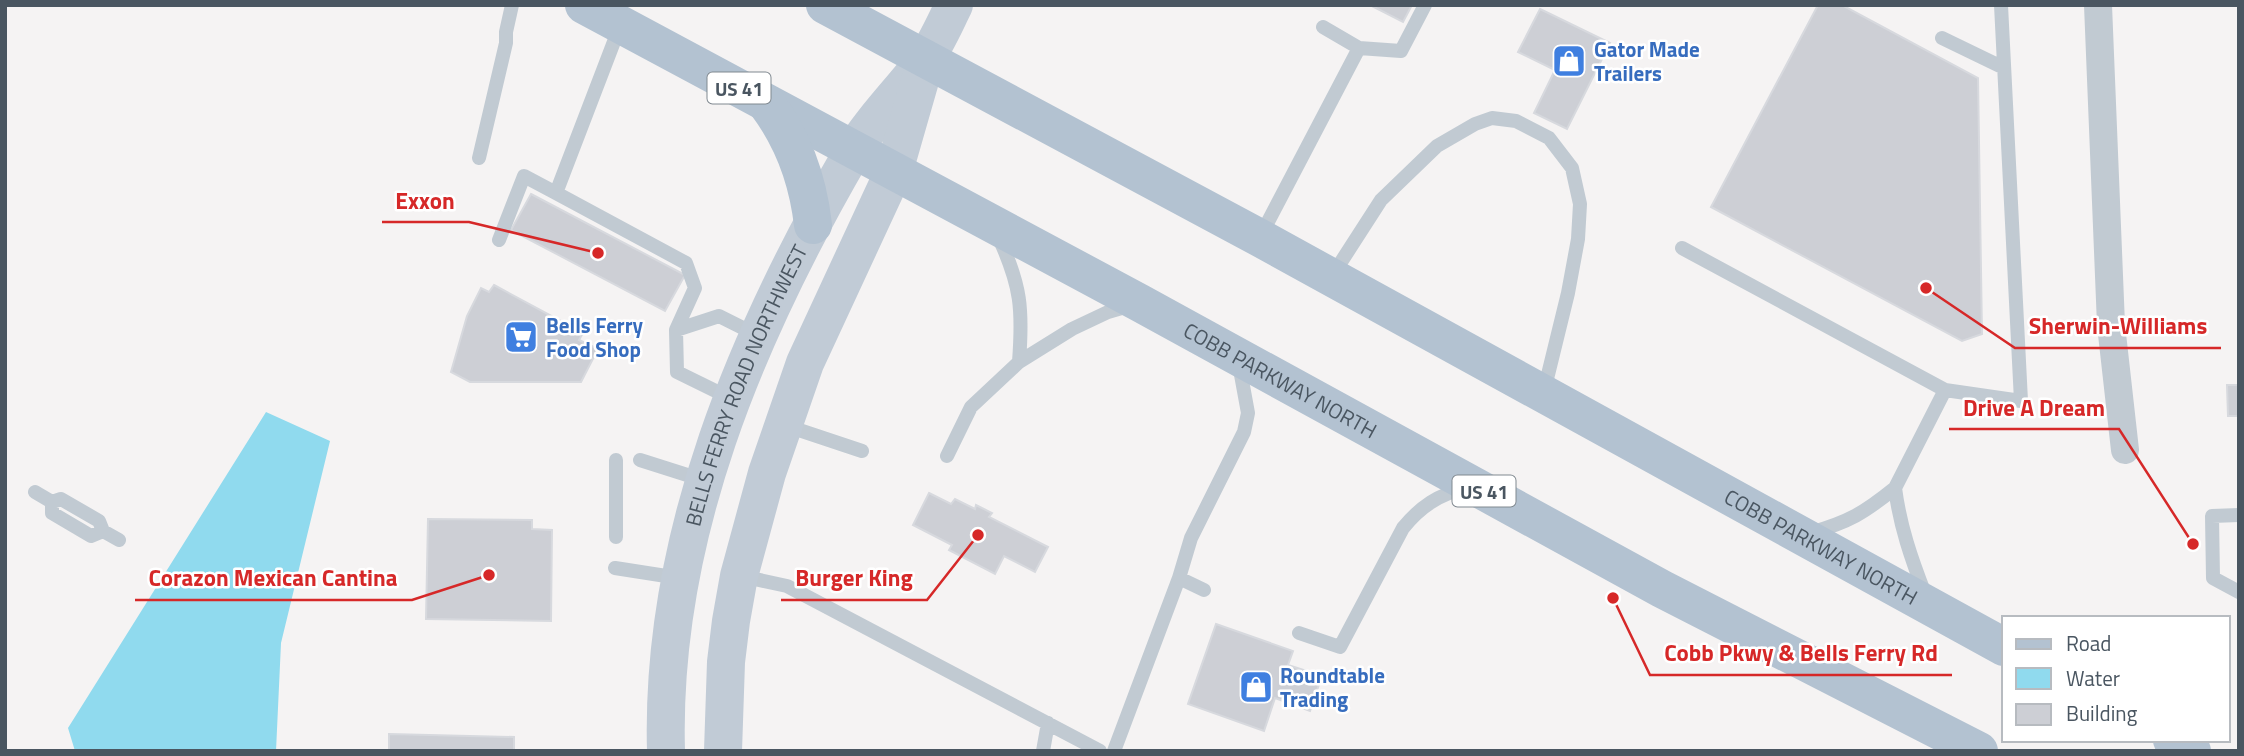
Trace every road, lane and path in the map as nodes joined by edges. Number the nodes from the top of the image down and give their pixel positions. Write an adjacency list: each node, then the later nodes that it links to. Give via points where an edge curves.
1 (512, 5): 16 (lane)
2 (584, 5): 8 (main road, COBB PARKWAY NORTH / US 41)
3 (825, 5): 12 (main road, COBB PARKWAY NORTH)
4 (954, 5): 12 (main road, BELLS FERRY ROAD NORTHWEST)
5 (1425, 5): 11 (lane, via 1401,51)
6 (2001, 5): 13 (lane)
7 (2098, 5): 34 (street, via 2111,325)
8 (620, 25): 14 (main road, COBB PARKWAY NORTH / US 41); 18 (lane)
9 (1323, 27): 11 (lane)
10 (1941, 38): 13 (lane)
11 (1359, 48): 21 (lane)
12 (926, 58): 15 (main road, BELLS FERRY ROAD NORTHWEST); 17 (main road, BELLS FERRY ROAD NORTHWEST); 21 (main road, COBB PARKWAY NORTH)
13 (2004, 68): 30 (lane, via 2021,401)
14 (765, 102): 15 (main road, COBB PARKWAY NORTH / US 41); 20 (main road, via 800,163)
15 (854, 149): 17 (main road, COBB PARKWAY NORTH / US 41); 20 (main road, BELLS FERRY ROAD NORTHWEST)
16 (479, 158)
17 (894, 171): 19 (main road, COBB PARKWAY NORTH / US 41); 33 (main road, BELLS FERRY ROAD NORTHWEST, via 805,363)
18 (556, 193): 22 (lane, via 524,176); 26 (lane, via 686,263 695,288)
19 (992, 224): 25 (main road, COBB PARKWAY NORTH / US 41); 29 (lane, via 1012,265 1020,296)
20 (813, 225): 27 (main road, BELLS FERRY ROAD NORTHWEST)
21 (1260, 238): 24 (main road, COBB PARKWAY NORTH)
22 (499, 240)
23 (1682, 248): 30 (lane)
24 (1332, 278): 31 (main road, COBB PARKWAY NORTH); 31 (lane, via 1381,200 1437,146 1492,118 1516,121 1549,138 1572,168 1580,204 1568,292)
25 (1140, 303): 28 (main road, COBB PARKWAY NORTH / US 41); 29 (lane, via 1072,329)
26 (676, 330): 27 (lane, via 719,316); 32 (lane, via 677,372)
27 (759, 336): 32 (main road, BELLS FERRY ROAD NORTHWEST)
28 (1237, 356): 40 (main road, COBB PARKWAY NORTH / US 41); 50 (lane, via 1248,413 1244,432 1191,538)
29 (1019, 362): 36 (lane, via 971,407)
30 (1945, 390): 41 (lane)
31 (1544, 392): 44 (main road, COBB PARKWAY NORTH)
32 (733, 400): 39 (main road, BELLS FERRY ROAD NORTHWEST)
33 (782, 425): 35 (lane); 48 (main road, BELLS FERRY ROAD NORTHWEST)
34 (2125, 450)
35 (862, 451)
36 (947, 456)
37 (617, 460): 45 (lane)
38 (640, 460): 39 (lane)
39 (705, 480): 49 (main road, BELLS FERRY ROAD NORTHWEST)
40 (1474, 485): 54 (lane, via 1452,491 1416,512 1403,528 1340,648); 63 (main road, COBB PARKWAY NORTH / US 41, via 1662,589)
41 (1895, 488): 44 (lane, via 1865,513); 53 (lane, via 1906,545)
42 (35, 492): 46 (lane, via 52,502 61,499 99,521 103,531)
43 (2239, 515): 52 (lane, via 2212,516 2213,578)
44 (1802, 535): 53 (main road, COBB PARKWAY NORTH)
45 (615, 537)
46 (119, 540)
47 (615, 568): 49 (lane)
48 (739, 576): 56 (lane, via 787,586); 59 (main road, BELLS FERRY ROAD NORTHWEST, via 726,662)
49 (680, 578): 58 (main road, BELLS FERRY ROAD NORTHWEST, via 669,665)
50 (1179, 578): 51 (lane); 62 (lane)
51 (1204, 590)
52 (2239, 592)
53 (1930, 605): 55 (main road, COBB PARKWAY NORTH)
54 (1299, 633)
55 (2002, 645)
56 (1048, 723): 60 (lane); 61 (lane)
57 (2176, 742): 64 (main road)
58 (666, 751)
59 (723, 751)
60 (1043, 751)
61 (1100, 751)
62 (1114, 751)
63 (1979, 751)
64 (2192, 751)

